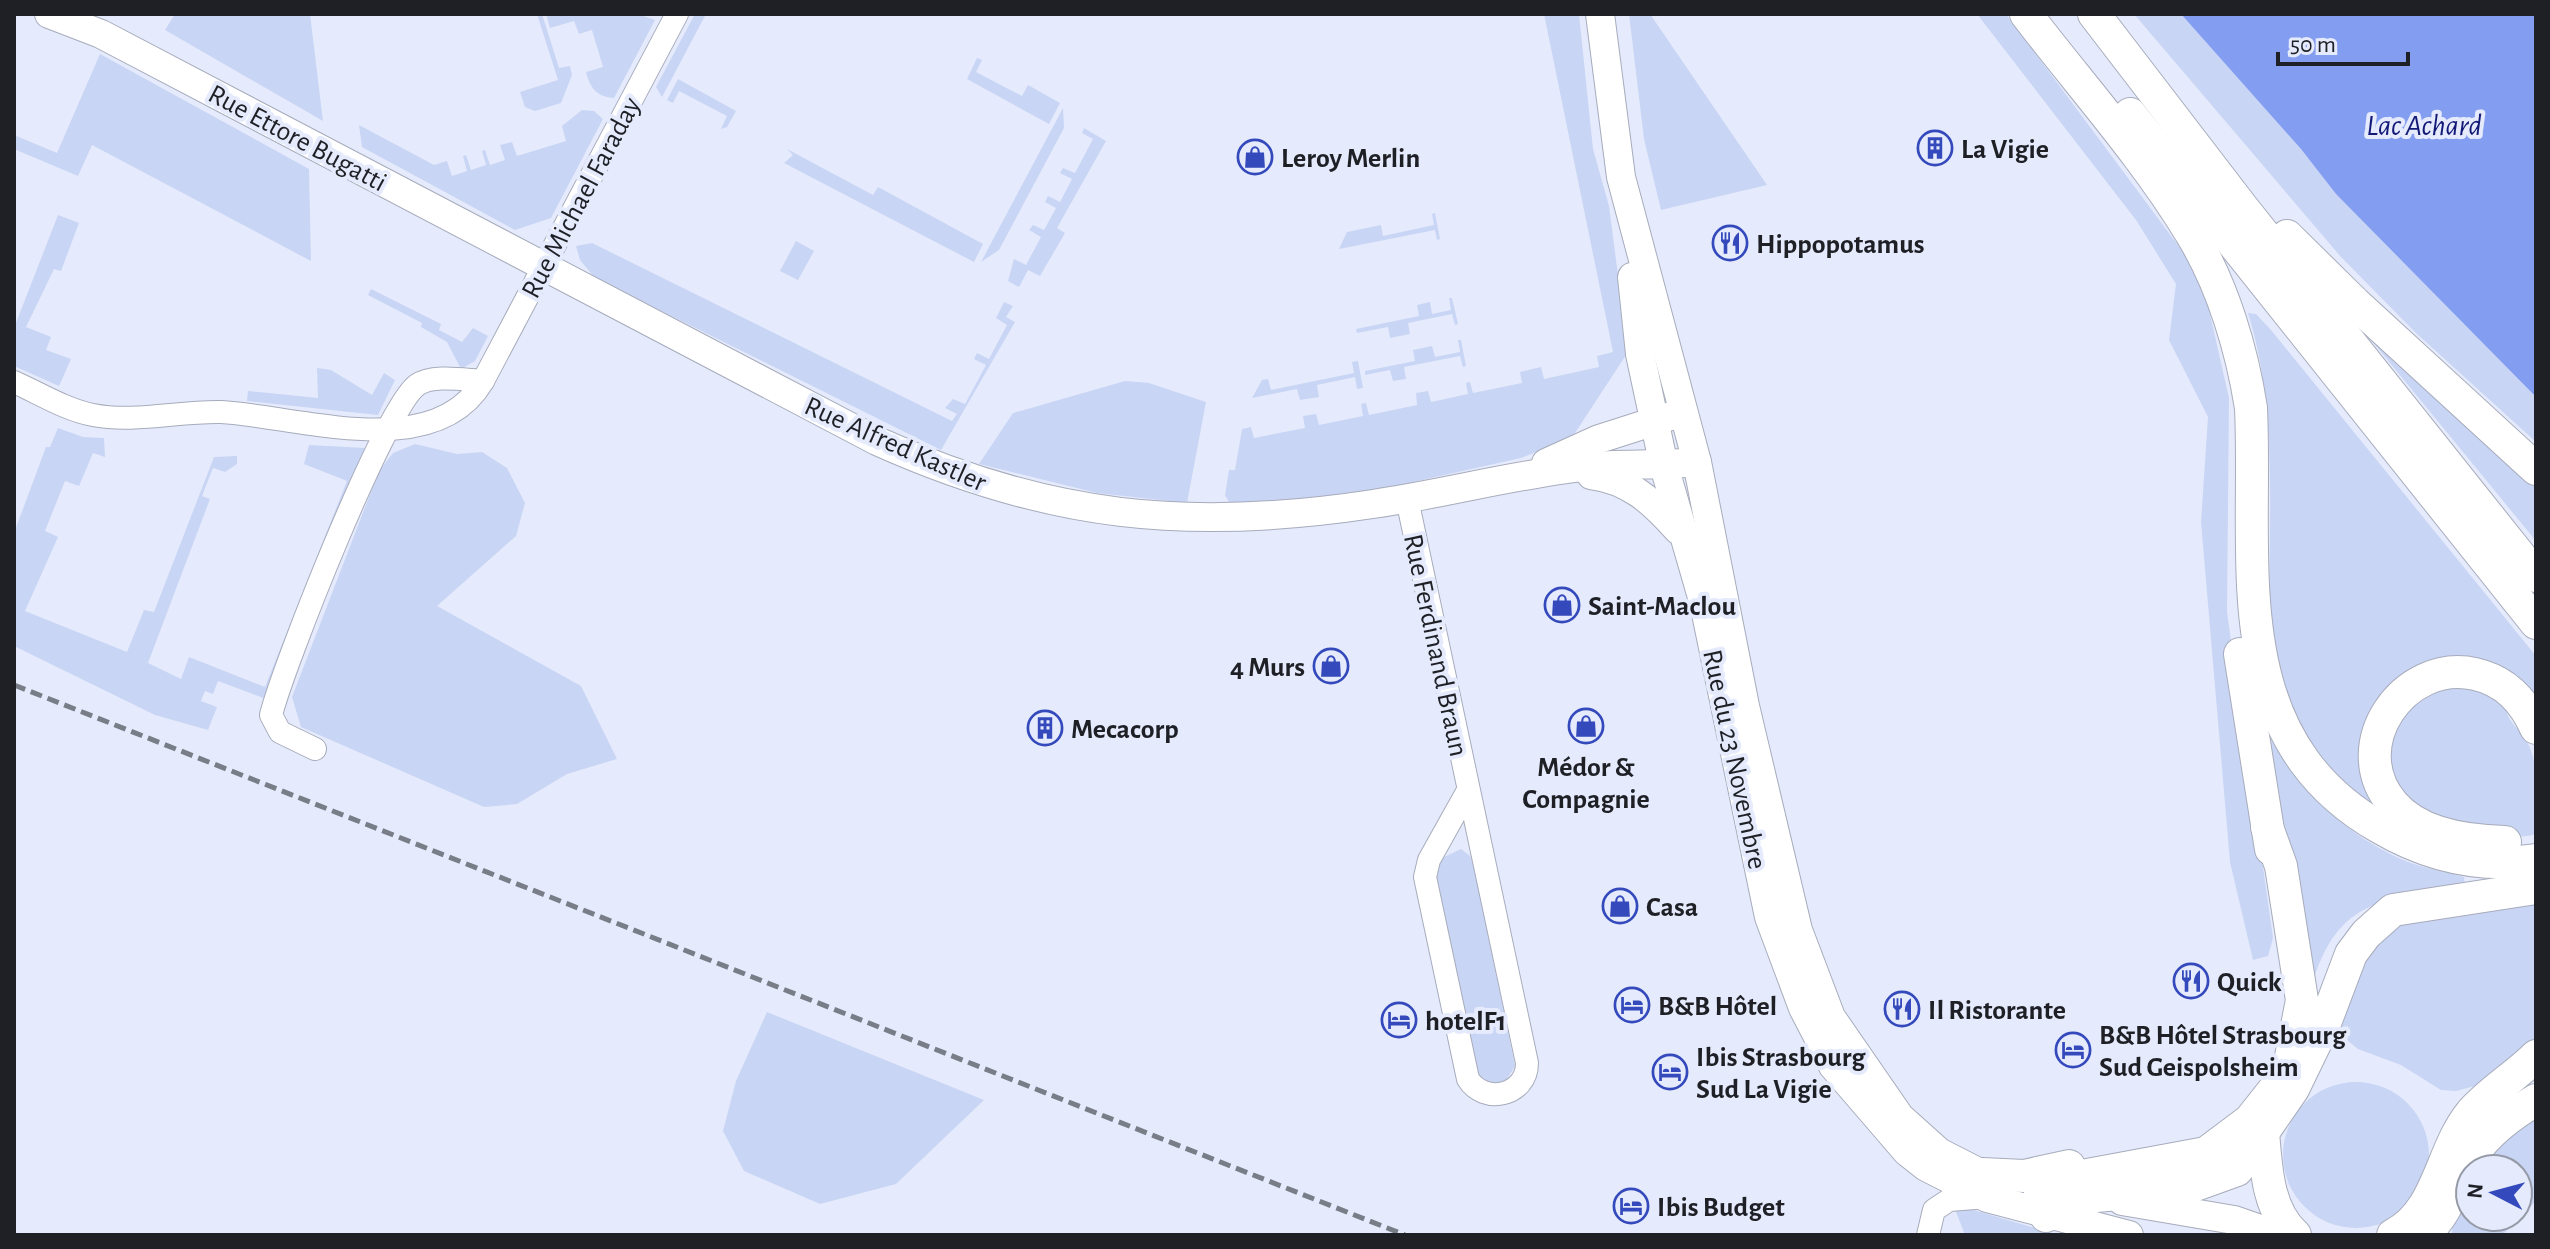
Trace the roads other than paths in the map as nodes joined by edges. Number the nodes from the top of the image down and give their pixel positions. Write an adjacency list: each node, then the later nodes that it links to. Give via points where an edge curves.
1 (49, 14): 9 (main road, Rue Ettore Bugatti, via 101,34)
2 (677, 14): 9 (street, Rue Michael Faraday)
3 (1600, 14): 7 (main road)
4 (2026, 14): 10 (highway, via 2193,236)
5 (2051, 14): 24 (highway)
6 (2094, 14): 8 (highway)
7 (1621, 177): 13 (main road, Rue du 23 Novembre); 14 (main road, Rue du 23 Novembre, via 1639,347)
8 (2242, 207): 18 (highway, via 2270,217); 23 (highway)
9 (544, 266): 11 (street, Rue Michael Faraday); 21 (main road, Rue Alfred Kastler, via 877,441 1007,491 1117,513 1207,519)
10 (2239, 351): 28 (highway, via 2236,628); 29 (highway, via 2251,408 2255,633 2267,687 2291,739 2347,807 2418,848 2452,859)
11 (483, 381): 15 (street, Rue Michael Faraday, via 457,410); 15 (street, via 420,383)
12 (14, 382): 15 (street, Rue Michael Faraday, via 97,416 217,412)
13 (1684, 414): 14 (main road, Rue Alfred Kastler); 16 (main road, Rue du 23 Novembre)
14 (1654, 419): 17 (main road, Rue du 23 Novembre); 20 (main road, Rue Alfred Kastler)
15 (388, 429): 26 (street, via 271,715 280,732)
16 (1697, 462): 17 (main road, Rue Alfred Kastler); 22 (main road, Rue du 23 Novembre, via 1702,495)
17 (1664, 466): 19 (main road, Rue Alfred Kastler); 22 (main road, Rue du 23 Novembre, via 1675,507)
18 (2536, 469)
19 (1558, 472): 20 (main road, Rue Alfred Kastler); 22 (main road, via 1617,479)
20 (1514, 478): 21 (main road, Rue Alfred Kastler)
21 (1407, 499): 27 (street, Rue Ferdinand Braun)
22 (1696, 534): 33 (main road, via 1798,930 1831,1017 1900,1117); 33 (main road, Rue du 23 Novembre, via 1704,604 1769,917 1803,1008 1833,1066 1907,1152 1926,1167)
23 (2536, 576)
24 (2536, 623)
25 (2536, 728): 29 (highway, via 2516,695 2499,683 2443,671 2404,691 2381,723 2376,743 2382,785 2392,804 2410,818)
26 (315, 749)
27 (1467, 792): 27 (street, Rue Ferdinand Braun, via 1425,877 1468,1079 1477,1092 1490,1095 1522,1084 1527,1063)
28 (2267, 827): 33 (highway, via 2289,1000 2275,1066 2243,1104 2196,1140); 35 (highway, via 2281,866 2302,1000 2288,1072 2250,1120 2206,1153 2055,1181)
29 (2533, 864): 32 (highway, via 2393,910 2375,926 2351,954 2293,1089)
30 (2536, 1056): 40 (highway, via 2472,1112 2450,1145 2427,1200 2410,1226)
31 (2536, 1100): 41 (highway, via 2510,1115 2473,1154 2444,1216)
32 (2263, 1132): 34 (highway, via 2237,1170 2187,1188); 39 (highway, via 2267,1179)
33 (1984, 1185): 35 (main road); 36 (street, via 1934,1210)
34 (2096, 1196): 35 (highway); 38 (main road, via 2234,1220)
35 (2047, 1201): 37 (main road)
36 (1928, 1235)
37 (2129, 1235)
38 (2277, 1235)
39 (2295, 1235)
40 (2393, 1235)
41 (2424, 1235)

